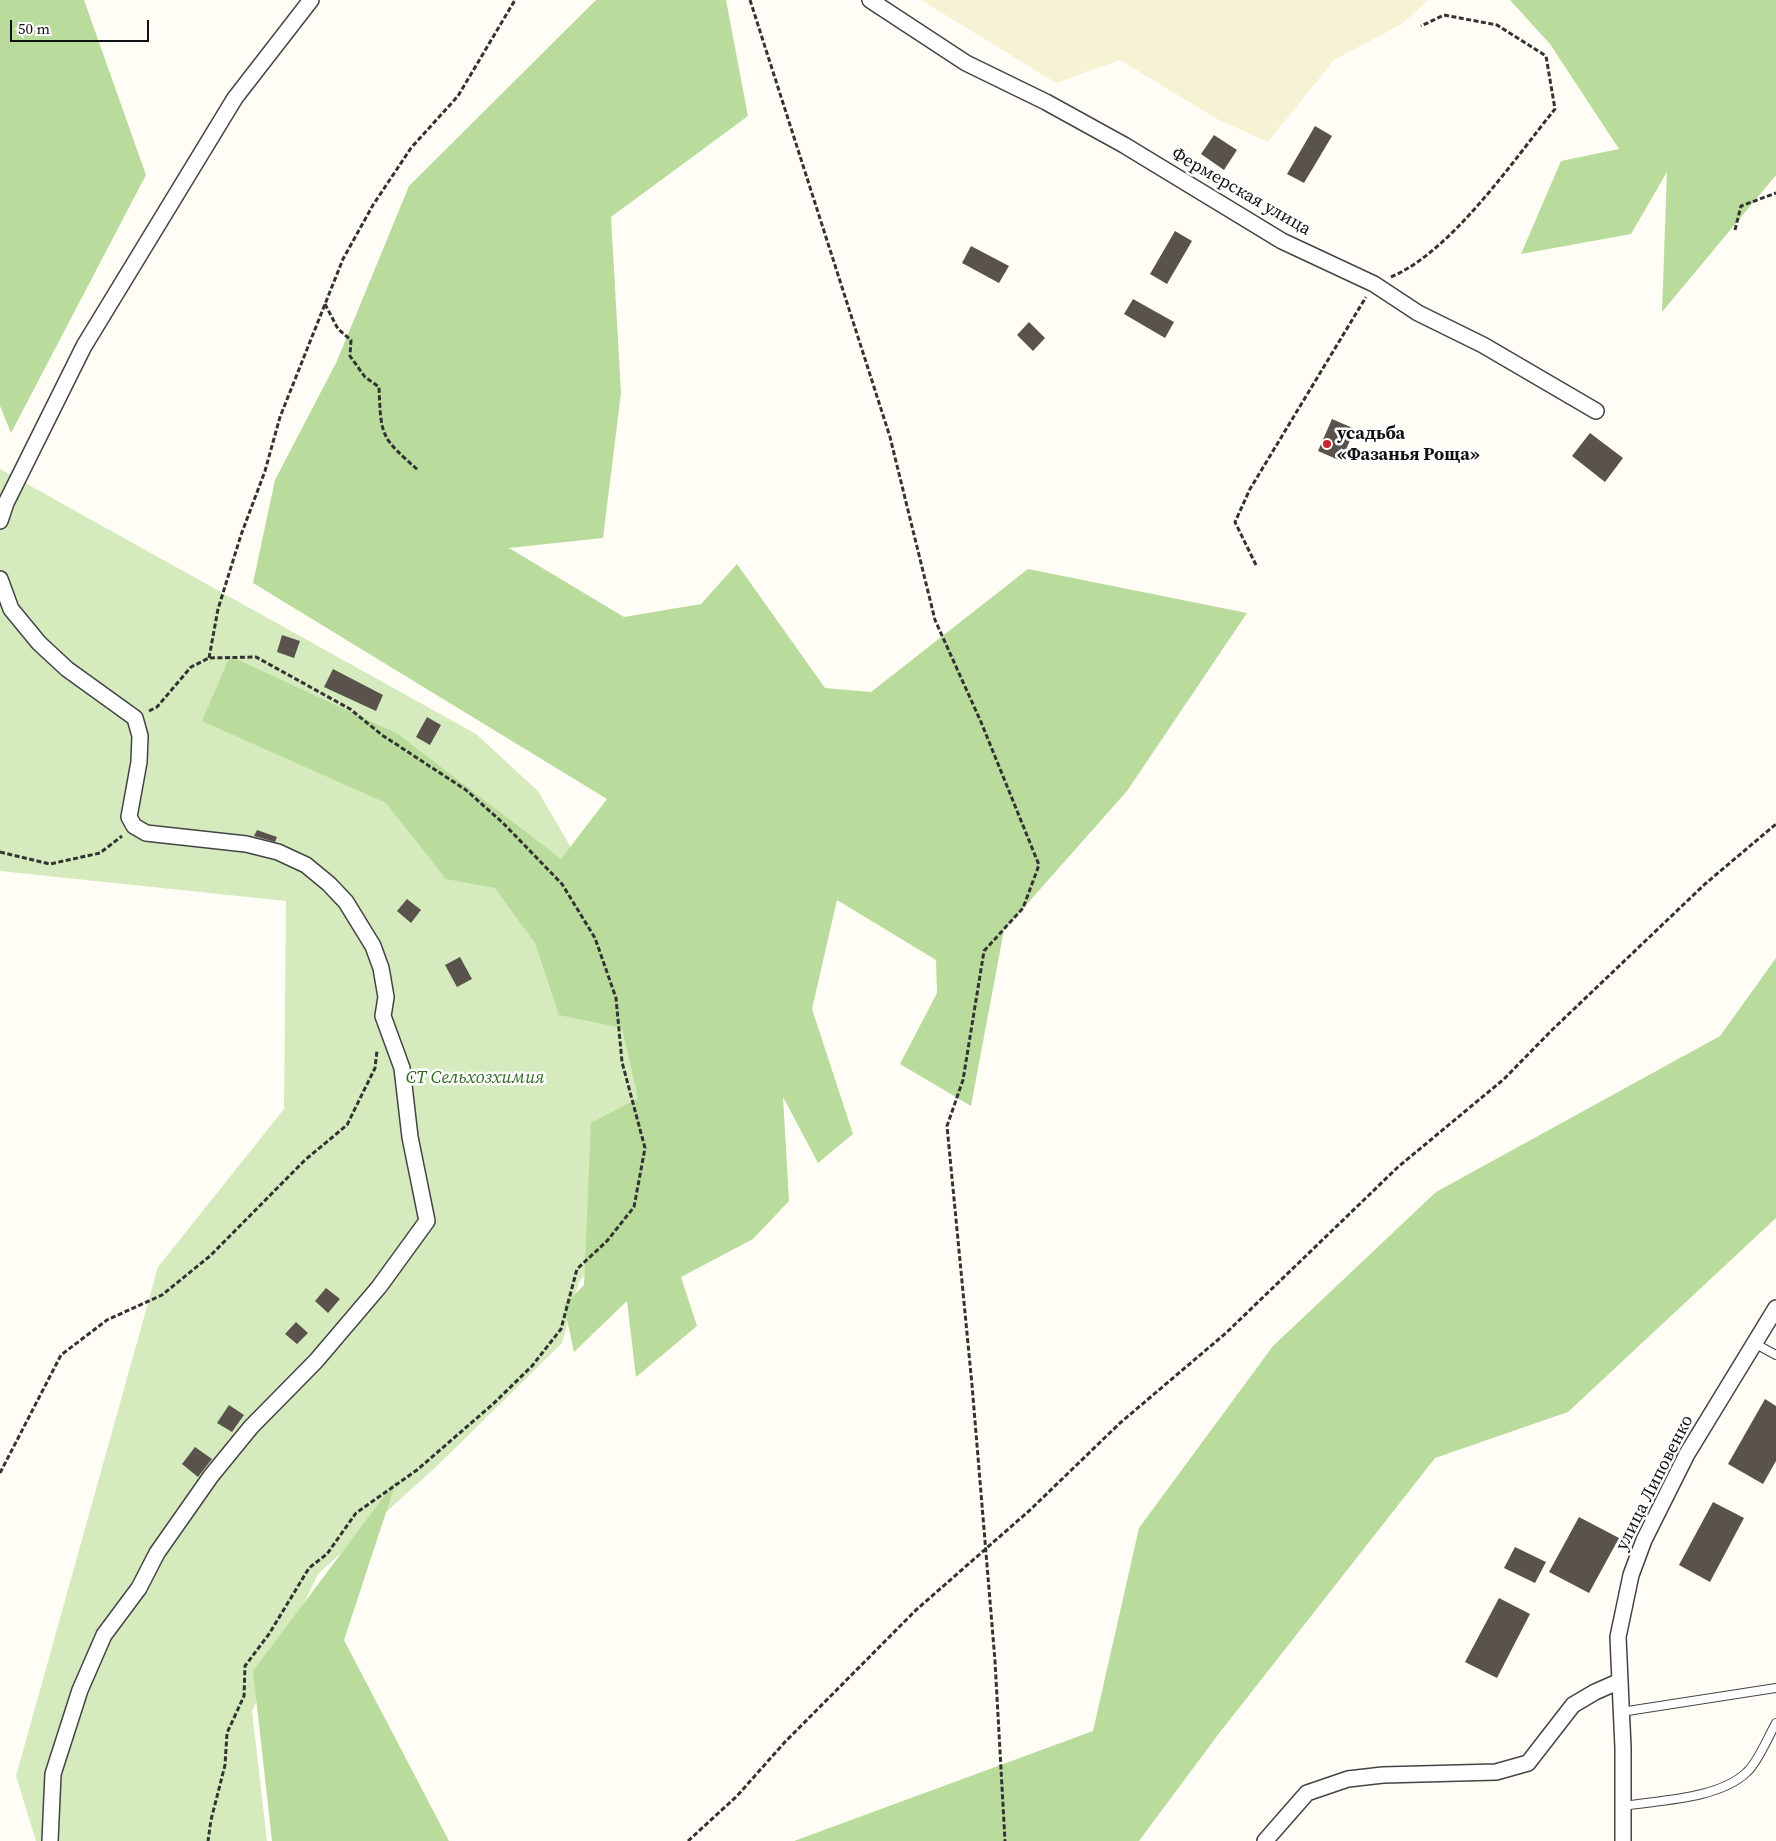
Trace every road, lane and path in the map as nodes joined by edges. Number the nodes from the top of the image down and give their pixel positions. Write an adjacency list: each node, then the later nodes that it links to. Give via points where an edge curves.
1 (311, 0): 12 (street, via 236,98 84,346)
2 (514, 0): 9 (path, via 458,96 411,148 373,205 343,259)
3 (750, 0): 24 (path, via 890,436 934,620 981,722 1039,865 1023,908 984,951 963,1080 947,1126)
4 (870, 0): 8 (street, Фермерская улица, via 966,63 1124,144 1282,241)
5 (1421, 26): 8 (path, via 1444,15 1497,25 1546,56 1555,109 1434,252 1404,271)
6 (1776, 193): 7 (path, via 1741,206)
7 (1735, 230)
8 (1374, 284): 10 (street, Фермерская улица, via 1418,313 1484,345); 13 (path, via 1250,489 1235,522)
9 (325, 304): 11 (path, via 338,328 351,340 350,356 365,377 379,387 382,432 390,446); 15 (path, via 280,417 265,471 241,536 218,609)
10 (1596, 411)
11 (419, 471)
12 (0, 521)
13 (1256, 565)
14 (0, 579): 17 (street, via 11,609 39,643 67,669 135,718 140,736 139,762 129,817)
15 (209, 658)
16 (1776, 824): 24 (path, via 1705,884 1504,1079 1398,1168 1226,1333 1120,1423)
17 (134, 826): 18 (path, via 100,853 50,864); 19 (street, via 146,833 246,844 278,852 306,865 346,902 373,946 386,996)
18 (0, 852)
19 (383, 1016): 23 (path, via 375,1068 347,1125 305,1160 210,1256 162,1295 107,1320 61,1355); 30 (street, via 402,1068 410,1137 427,1221 379,1287 335,1339 251,1427 211,1476 158,1553 139,1588 104,1635 80,1690 53,1774)
20 (1776, 1308): 21 (street, улица Липовенко)
21 (1754, 1343): 22 (lane); 25 (street, улица Липовенко, via 1688,1454 1644,1540 1631,1575 1621,1622 1618,1644)
22 (1776, 1355)
23 (0, 1474)
24 (986, 1549): 31 (path, via 892,1632 737,1796); 32 (path)
25 (1620, 1681): 27 (street, улица Липовенко); 33 (street, via 1573,1706 1528,1762 1496,1772 1348,1779 1308,1793)
26 (1776, 1688): 27 (lane)
27 (1621, 1712): 29 (street, улица Липовенко)
28 (1776, 1723): 29 (lane, via 1747,1772 1726,1786 1695,1795)
29 (1623, 1806): 34 (street, улица Липовенко)
30 (50, 1841)
31 (688, 1841)
32 (1005, 1841)
33 (1265, 1841)
34 (1623, 1841)

